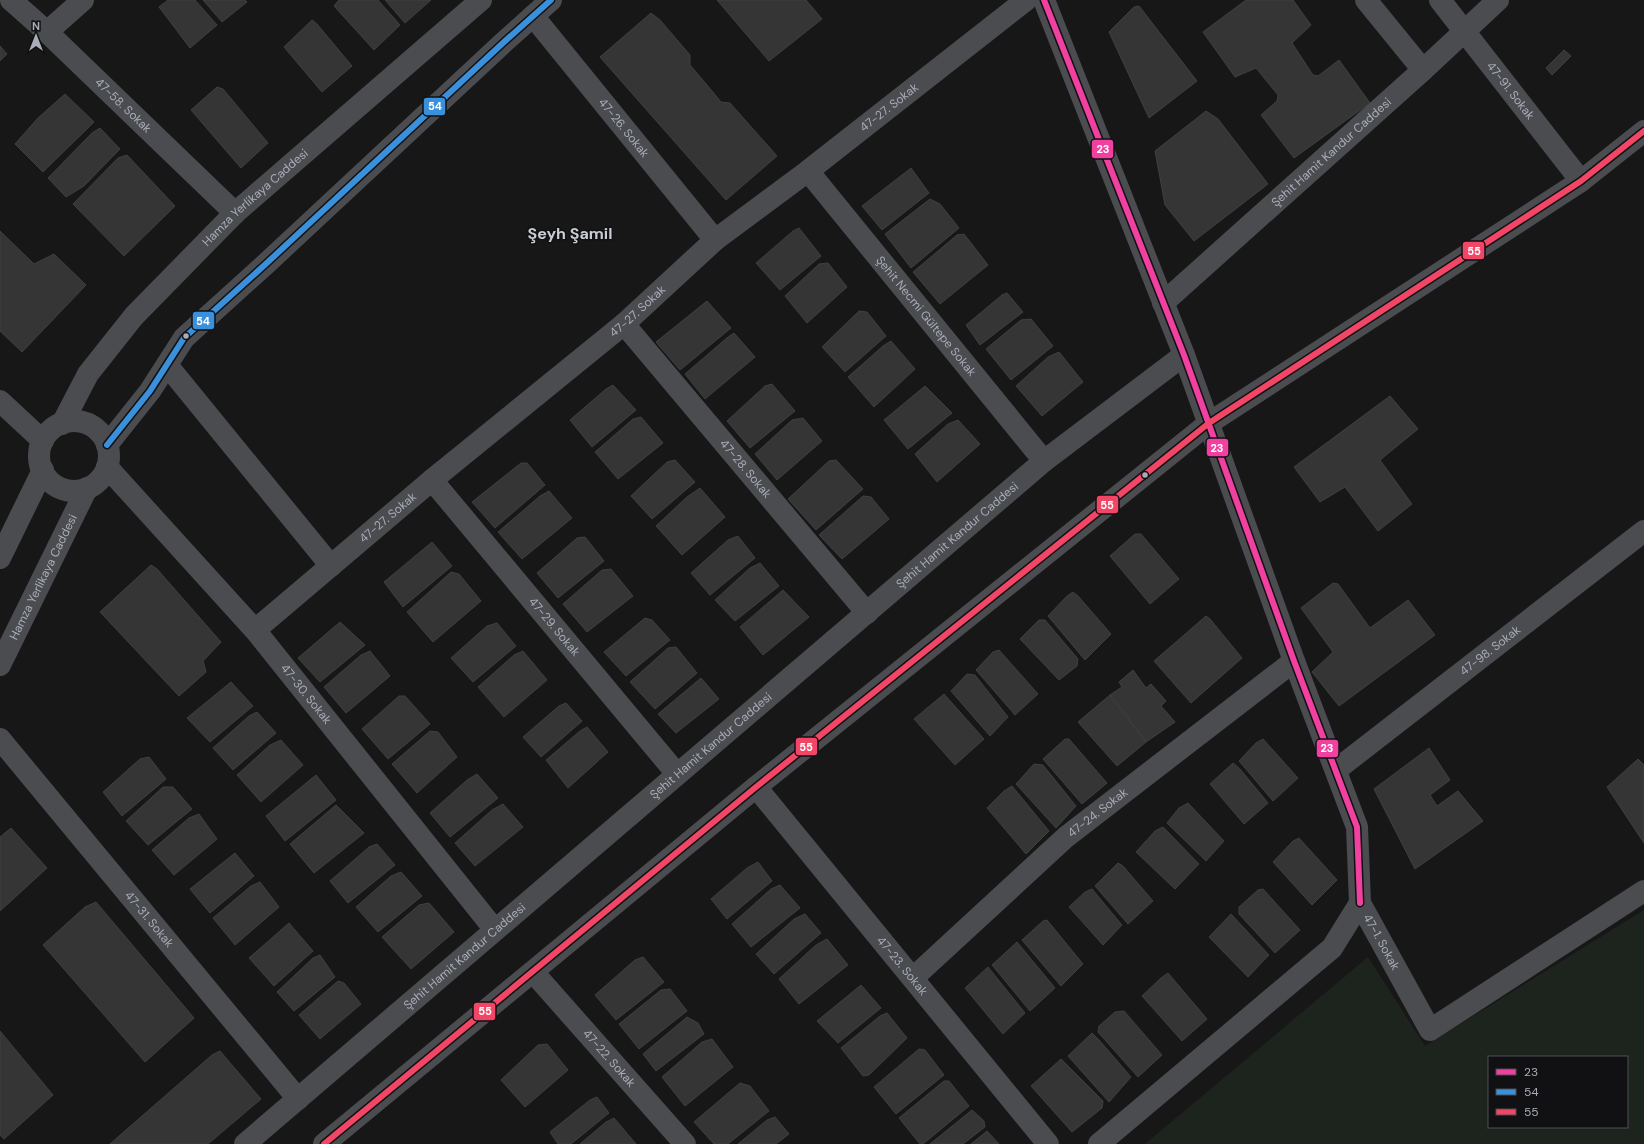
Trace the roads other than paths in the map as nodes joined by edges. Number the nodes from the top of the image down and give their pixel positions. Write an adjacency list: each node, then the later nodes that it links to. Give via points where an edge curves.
1 (11, 0): 11 (street, 47-58. Sokak)
2 (83, 0): 11 (street)
3 (481, 0): 17 (street, Hamza Yerlikaya Caddesi)
4 (551, 0): 10 (street)
5 (1026, 0): 15 (street, 47-27. Sokak)
6 (1044, 0): 19 (street)
7 (1366, 0): 13 (street)
8 (1440, 0): 12 (street, 47-91. Sokak)
9 (1498, 0): 12 (street, Şehit Hamit Kandur Caddesi)
10 (533, 16): 18 (street, 47-26. Sokak); 22 (street, via 184,338)
11 (46, 32): 17 (street, 47-58. Sokak)
12 (1464, 32): 13 (street, Şehit Hamit Kandur Caddesi); 16 (street, 47-91. Sokak)
13 (1423, 70): 19 (street, Şehit Hamit Kandur Caddesi)
14 (1644, 131): 16 (street)
15 (808, 171): 18 (street, 47-27. Sokak); 28 (street, Şehit Necmi Gültepe Sokak)
16 (1581, 181): 24 (street)
17 (235, 213): 25 (street, Hamza Yerlikaya Caddesi, via 134,316 88,374)
18 (716, 240): 20 (street, 47-27. Sokak)
19 (1164, 302): 21 (street)
20 (624, 324): 31 (street, 47-27. Sokak); 36 (street, 47-28. Sokak)
21 (1184, 355): 24 (street); 28 (street, Şehit Hamit Kandur Caddesi)
22 (167, 365): 27 (street); 35 (street)
23 (0, 402): 26 (street)
24 (1209, 423): 38 (street); 43 (street)
25 (62, 424): 26 (street, via 51,431); 27 (street, via 75,421 88,424 98,431)
26 (43, 441): 30 (street, via 40,454)
27 (107, 445): 29 (street)
28 (1044, 461): 36 (street, Şehit Hamit Kandur Caddesi)
29 (107, 467): 32 (street, via 100,480); 37 (street, 47-30. Sokak)
30 (43, 470): 32 (street, via 50,481 62,488); 34 (street)
31 (432, 480): 35 (street, 47-27. Sokak); 42 (street, 47-29. Sokak)
32 (87, 488): 39 (street, Hamza Yerlikaya Caddesi)
33 (1644, 531): 41 (street, 47-98. Sokak)
34 (0, 558)
35 (331, 566): 37 (street, 47-27. Sokak)
36 (867, 613): 42 (street, Şehit Hamit Kandur Caddesi)
37 (255, 630): 46 (street, 47-30. Sokak)
38 (1294, 661): 41 (street); 48 (street, 47-24. Sokak, via 1066,837)
39 (0, 666)
40 (0, 739): 49 (street, 47-31. Sokak)
41 (1336, 770): 45 (street, via 1357,827)
42 (677, 774): 46 (street, Şehit Hamit Kandur Caddesi)
43 (756, 787): 47 (street); 48 (street, 47-23. Sokak)
44 (1644, 892): 45 (street, 47-1. Sokak, via 1430,1030)
45 (1360, 902): 54 (street, 47-1. Sokak, via 1332,948)
46 (495, 930): 49 (street, Şehit Hamit Kandur Caddesi)
47 (533, 972): 51 (street); 52 (street, 47-22. Sokak)
48 (913, 978): 53 (street, 47-23. Sokak)
49 (298, 1099): 50 (street, Şehit Hamit Kandur Caddesi)
50 (244, 1144)
51 (324, 1144)
52 (685, 1144)
53 (1048, 1144)
54 (1099, 1144)

